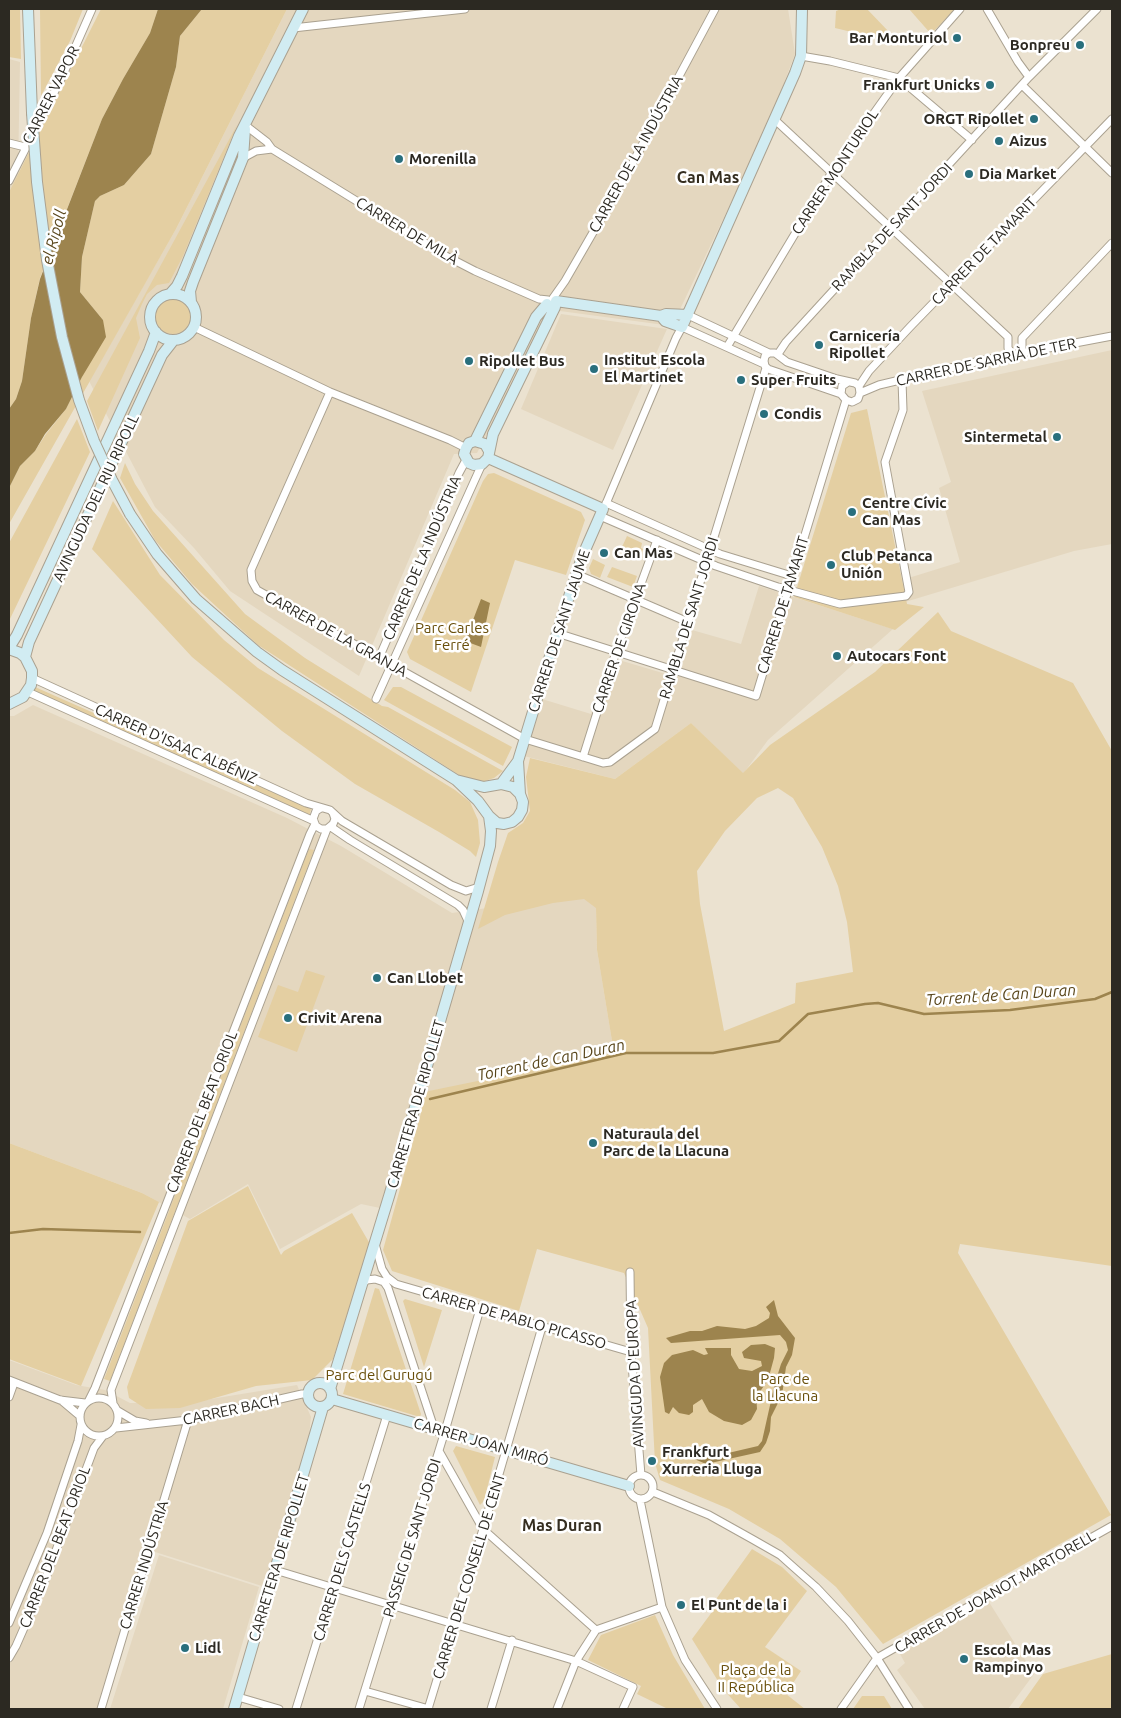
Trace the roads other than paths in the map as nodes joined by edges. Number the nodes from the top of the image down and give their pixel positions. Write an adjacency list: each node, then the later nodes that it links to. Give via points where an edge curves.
1 (28, 9): 79 (street, bridge, via 35,156 47,260 62,338 94,441 130,514 157,554 196,599 239,637 282,670)
2 (92, 9): 20 (street, CARRER VAPOR, via 62,77)
3 (303, 9): 10 (street)
4 (465, 9): 10 (street)
5 (715, 9): 32 (street, CARRER DE LA INDÚSTRIA, via 625,178)
6 (802, 9): 11 (street, CARRER DE SANT JAUME)
7 (960, 9): 13 (street, CARRER MONTURIOL)
8 (987, 9): 12 (street)
9 (1097, 9): 12 (street, RAMBLA DE SANT JORDI)
10 (293, 28): 17 (street)
11 (801, 56): 13 (street); 15 (street, CARRER DE SANT JAUME)
12 (1029, 77): 14 (street, RAMBLA DE SANT JORDI)
13 (899, 78): 18 (street); 24 (street, CARRER MONTURIOL)
14 (1022, 85): 18 (street, RAMBLA DE SANT JORDI); 21 (street)
15 (774, 119): 24 (street); 33 (street, CARRER DE SANT JAUME)
16 (1112, 120): 21 (street, CARRER DE TAMARIT)
17 (246, 125): 22 (street, CARRER DE MILÀ); 23 (street); 30 (street, via 182,276)
18 (972, 140): 27 (street, RAMBLA DE SANT JORDI)
19 (9, 143): 20 (street)
20 (25, 147): 26 (street, CARRER VAPOR)
21 (1085, 147): 25 (street); 29 (street, CARRER DE TAMARIT)
22 (272, 149): 23 (street, via 256,151); 32 (street, CARRER DE MILÀ, via 446,256)
23 (243, 158): 31 (street, via 192,282)
24 (832, 172): 27 (street); 38 (street, CARRER MONTURIOL)
25 (1112, 173)
26 (9, 181)
27 (890, 229): 29 (street); 45 (street, RAMBLA DE SANT JORDI, via 786,342)
28 (1112, 243): 42 (street, via 1022,338)
29 (951, 285): 44 (street, via 1008,337 1008,348); 49 (street, CARRER DE TAMARIT, via 869,371)
30 (170, 294): 31 (street); 37 (street, via 157,300 150,313)
31 (191, 302): 35 (street, via 196,314)
32 (552, 302): 34 (street, CARRER DE MILÀ); 52 (street, CARRER DE LA INDÚSTRIA, via 536,318); 54 (street, CARRER DE LA INDÚSTRIA, via 493,434)
33 (688, 315): 34 (street, CARRER DE MILÀ); 36 (street, CARRER DE SANT JAUME); 38 (street)
34 (661, 316): 36 (street, CARRER DE MILÀ)
35 (194, 327): 40 (street, via 185,337); 50 (street)
36 (682, 327): 41 (street); 56 (street, CARRER DE SANT JAUME, via 680,340)
37 (156, 332): 40 (street); 66 (street, AVINGUDA DEL RIU RIPOLL)
38 (733, 336): 41 (street, CARRER MONTURIOL); 43 (street)
39 (1112, 336): 42 (street, CARRER DE SARRIÀ DE TER)
40 (173, 341): 68 (street, AVINGUDA DEL RIU RIPOLL, via 162,356 29,642)
41 (727, 347): 46 (street)
42 (1022, 352): 44 (street, CARRER DE SARRIÀ DE TER)
43 (770, 353): 45 (street); 46 (street, via 764,359)
44 (1012, 354): 47 (street, CARRER DE SARRIÀ DE TER)
45 (780, 356): 46 (street, RAMBLA DE SANT JORDI, via 780,367); 48 (street, via 820,374)
46 (768, 368): 51 (street); 58 (street, RAMBLA DE SANT JORDI)
47 (902, 380): 49 (street, CARRER DE SARRIÀ DE TER); 62 (street, via 903,410 884,462 909,592 906,596 840,604)
48 (848, 382): 49 (street, via 855,383); 51 (street, via 842,386)
49 (860, 389): 51 (street, via 855,401)
50 (330, 392): 53 (street); 69 (street, CARRER DE LA GRANJA, via 251,575 257,590)
51 (843, 397): 61 (street, CARRER DE TAMARIT)
52 (475, 441): 53 (street); 54 (street, via 484,444)
53 (466, 448): 55 (street)
54 (486, 458): 55 (street, via 474,465); 56 (street); 70 (street, CARRER DE LA INDÚSTRIA)
55 (466, 460): 69 (street, CARRER DE LA INDÚSTRIA)
56 (603, 510): 57 (street); 58 (street); 60 (street, CARRER DE SANT JAUME)
57 (657, 540): 59 (street); 63 (street, CARRER DE GIRONA)
58 (710, 550): 59 (street, RAMBLA DE SANT JORDI); 61 (street)
59 (707, 561): 62 (street); 64 (street, RAMBLA DE SANT JORDI)
60 (576, 574): 63 (street); 65 (street, CARRER DE SANT JAUME)
61 (792, 576): 62 (street, CARRER DE TAMARIT)
62 (788, 589): 71 (street, CARRER DE TAMARIT, via 756,696)
63 (634, 600): 64 (street); 67 (street, CARRER DE GIRONA)
64 (688, 622): 71 (street, RAMBLA DE SANT JORDI)
65 (557, 633): 67 (street); 76 (street, CARRER DE SANT JAUME)
66 (9, 648): 68 (street)
67 (616, 652): 71 (street); 77 (street, CARRER DE GIRONA)
68 (25, 657): 72 (street)
69 (379, 658): 70 (street, CARRER DE LA GRANJA)
70 (392, 665): 74 (street, CARRER DE LA INDÚSTRIA); 76 (street, CARRER DE LA GRANJA)
71 (673, 670): 77 (street, RAMBLA DE SANT JORDI, via 655,729 610,762)
72 (32, 678): 73 (street); 82 (street, CARRER D'ISAAC ALBÉNIZ)
73 (28, 692): 75 (street); 85 (street, CARRER D'ISAAC ALBÉNIZ)
74 (376, 699)
75 (9, 704)
76 (525, 739): 77 (street, RAMBLA DE SANT JORDI); 78 (street, CARRER DE SANT JAUME)
77 (583, 757)
78 (518, 761): 80 (street, CARRER DE SANT JAUME); 81 (street, CARRER DE SANT JAUME)
79 (456, 780): 80 (street, via 471,785); 83 (street)
80 (497, 785): 81 (street, via 513,787); 83 (street, via 486,795)
81 (520, 794): 86 (street, via 522,810 512,822)
82 (321, 808): 84 (street, CARRER D'ISAAC ALBÉNIZ); 85 (street, via 315,813)
83 (487, 812): 86 (street, via 497,823); 88 (street, CARRETERA DE RIPOLLET)
84 (333, 813): 87 (street, via 334,822); 89 (street, CARRER D'ISAAC ALBÉNIZ, via 451,885 466,890)
85 (314, 823): 87 (street, CARRER D'ISAAC ALBÉNIZ, via 321,829); 106 (street, CARRER DEL BEAT ORIOL, via 99,1379)
86 (504, 824): 88 (street, CARRETERA DE RIPOLLET)
87 (329, 828): 90 (street, CARRER D'ISAAC ALBÉNIZ, via 458,904); 107 (street, CARRER DEL BEAT ORIOL, via 111,1390)
88 (490, 846): 89 (street, CARRETERA DE RIPOLLET)
89 (479, 887): 90 (street, CARRETERA DE RIPOLLET)
90 (469, 923): 91 (street, CARRETERA DE RIPOLLET)
91 (375, 1243): 93 (street, CARRETERA DE RIPOLLET); 94 (street, via 382,1269)
92 (630, 1272): 98 (street, AVINGUDA D'EUROPA)
93 (363, 1283): 95 (street, via 375,1278); 99 (street, CARRETERA DE RIPOLLET)
94 (396, 1284): 95 (street); 96 (street, CARRER DE PABLO PICASSO)
95 (388, 1288): 116 (street)
96 (480, 1309): 97 (street, CARRER DE PABLO PICASSO); 117 (street, PASSEIG DE SANT JORDI)
97 (542, 1327): 98 (street, CARRER DE PABLO PICASSO); 119 (street, CARRER DEL CONSELL DE CENT)
98 (631, 1352): 121 (street, AVINGUDA D'EUROPA)
99 (339, 1362): 101 (street, CARRETERA DE RIPOLLET); 103 (street, CARRETERA DE RIPOLLET)
100 (12, 1382): 104 (street); 105 (street)
101 (319, 1383): 102 (street, via 312,1386); 103 (street, via 324,1384)
102 (308, 1394): 108 (street, via 312,1405); 112 (street, CARRER BACH)
103 (331, 1394): 108 (street, via 328,1405); 110 (street, CARRER JOAN MIRÓ)
104 (9, 1397)
105 (60, 1400): 106 (street); 111 (street)
106 (87, 1401): 107 (street, via 99,1397); 111 (street, CARRER DEL BEAT ORIOL)
107 (113, 1403): 109 (street)
108 (323, 1407): 127 (street, CARRETERA DE RIPOLLET)
109 (118, 1411): 113 (street, CARRER BACH, via 135,1421); 115 (street)
110 (387, 1415): 116 (street, CARRER JOAN MIRÓ); 128 (street, CARRER DELS CASTELLS)
111 (80, 1416): 114 (street, CARRER DEL BEAT ORIOL)
112 (188, 1420): 113 (street, CARRER BACH); 140 (street, CARRER INDÚSTRIA)
113 (153, 1424): 115 (street, CARRER BACH)
114 (81, 1425): 118 (street, via 90,1434); 131 (street, CARRER DEL BEAT ORIOL, via 47,1533)
115 (116, 1428): 118 (street, CARRER DEL BEAT ORIOL)
116 (434, 1428): 117 (street, CARRER JOAN MIRÓ)
117 (445, 1431): 119 (street, CARRER JOAN MIRÓ); 120 (street, PASSEIG DE SANT JORDI)
118 (103, 1436): 135 (street, CARRER DEL BEAT ORIOL, via 94,1448 46,1580)
119 (506, 1449): 122 (street, CARRER JOAN MIRÓ); 126 (street, CARRER DEL CONSELL DE CENT)
120 (439, 1452): 126 (street); 129 (street, PASSEIG DE SANT JORDI)
121 (641, 1475): 122 (street, via 635,1477); 123 (street, via 651,1480)
122 (629, 1486): 124 (street, via 632,1495)
123 (653, 1492): 124 (street); 136 (street, via 709,1515 780,1555 816,1586)
124 (640, 1500): 130 (street)
125 (1112, 1526): 136 (street, CARRER DE JOANOT MARTORELL)
126 (483, 1530): 132 (street, CARRER DEL CONSELL DE CENT); 133 (street)
127 (275, 1570): 128 (street); 139 (street, CARRETERA DE RIPOLLET)
128 (335, 1589): 129 (street); 143 (street, CARRER DELS CASTELLS)
129 (391, 1606): 132 (street); 138 (street, PASSEIG DE SANT JORDI)
130 (662, 1607): 133 (street); 149 (street, via 685,1660)
131 (9, 1623)
132 (454, 1624): 134 (street); 145 (street, CARRER DEL CONSELL DE CENT)
133 (596, 1630): 137 (street)
134 (512, 1640): 137 (street); 146 (street)
135 (9, 1658)
136 (877, 1658): 150 (street); 151 (street)
137 (576, 1661): 147 (street); 148 (street, via 633,1687)
138 (365, 1691): 144 (street, PASSEIG DE SANT JORDI); 145 (street)
139 (238, 1697): 141 (street, CARRETERA DE RIPOLLET); 142 (street)
140 (101, 1709)
141 (234, 1709)
142 (279, 1709)
143 (296, 1709)
144 (359, 1709)
145 (428, 1709)
146 (491, 1709)
147 (557, 1709)
148 (623, 1709)
149 (717, 1709)
150 (840, 1709)
151 (910, 1709)

